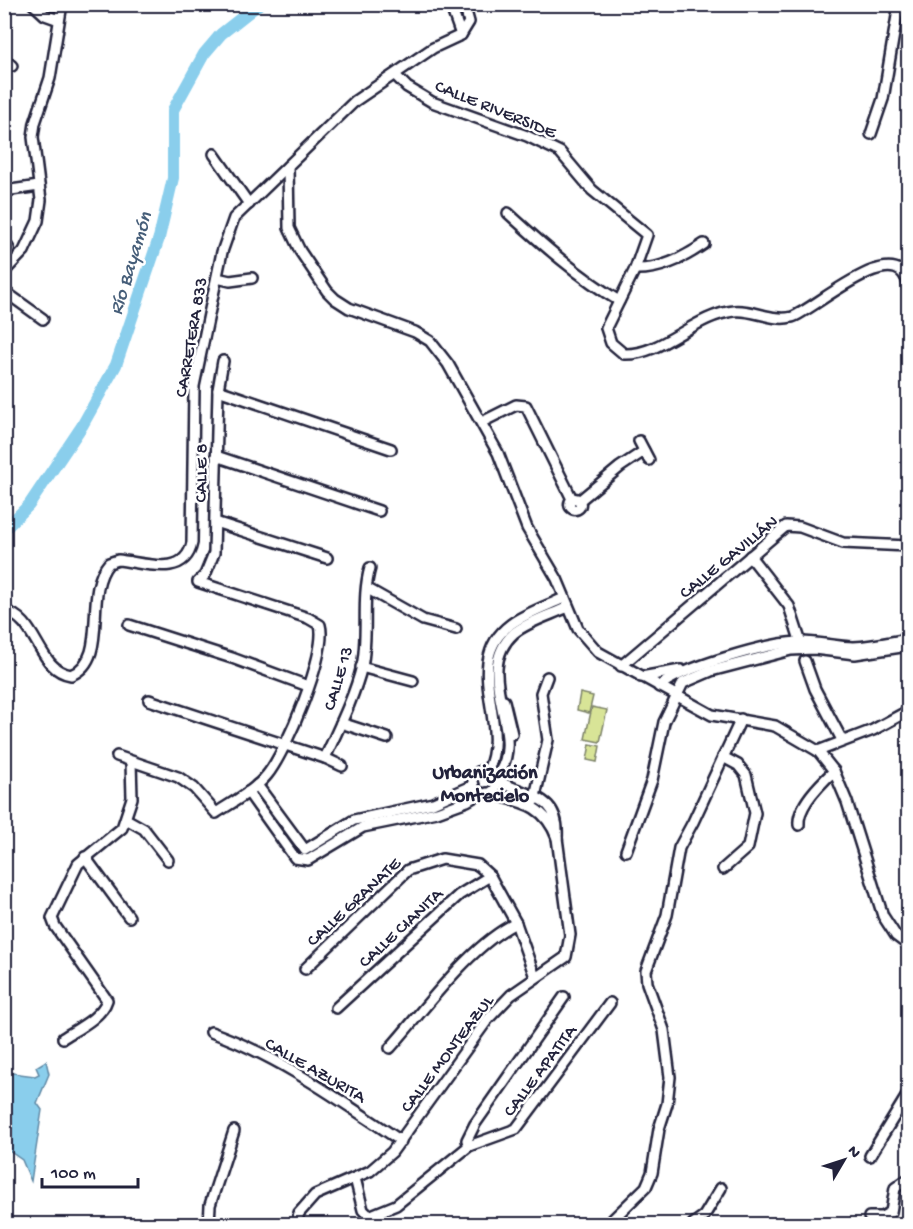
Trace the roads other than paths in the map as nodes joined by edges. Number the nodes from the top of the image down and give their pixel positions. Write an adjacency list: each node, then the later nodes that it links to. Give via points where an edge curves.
1 (33, 4): 6 (street, via 45,15)
2 (62, 4): 6 (street)
3 (450, 4): 7 (street)
4 (464, 4): 7 (street, via 469,22)
5 (899, 4): 9 (street, via 883,99)
6 (59, 20): 12 (street, via 50,78 33,136)
7 (461, 35): 8 (street, CARRETERA 833, via 433,48)
8 (395, 75): 11 (street, CARRETERA 833, via 355,101); 17 (street, CALLE RIVERSIDE, via 432,102 560,152 592,190 646,235)
9 (871, 134)
10 (214, 154): 14 (street)
11 (288, 166): 14 (street, CARRETERA 833); 27 (street, via 289,228 327,291 349,308 430,340)
12 (39, 186): 13 (street); 18 (street, via 40,211 34,234)
13 (4, 191)
14 (249, 204): 19 (street, CARRETERA 833, via 228,230)
15 (508, 213): 23 (street, via 554,255)
16 (704, 244): 17 (street, via 684,258)
17 (634, 268): 23 (street, CALLE RIVERSIDE)
18 (4, 272)
19 (217, 278): 20 (street); 40 (street, CARRETERA 833, via 194,387 192,543 187,559 176,566 118,560 109,563 99,580 91,656 80,671 71,675 55,669 28,626)
20 (252, 278)
21 (909, 284): 23 (street, CALLE RIVERSIDE, via 897,270 883,267 855,278 795,316 777,319 746,311 724,313 632,354 619,351 607,336 606,328)
22 (4, 291): 24 (street)
23 (619, 301)
24 (43, 319)
25 (223, 361): 26 (street, CALLE 8)
26 (218, 390): 29 (street); 30 (street, CALLE 8)
27 (482, 422): 28 (street, via 516,405 526,406 576,500 620,467 647,455); 38 (street, via 527,528)
28 (639, 441)
29 (391, 449)
30 (216, 456): 31 (street); 32 (street, CALLE 8)
31 (379, 511)
32 (215, 522): 34 (street); 53 (street, CALLE 8, via 214,553 198,582 320,625 319,657)
33 (909, 546): 35 (street, CALLE GAVILLÁN, via 843,543 800,526 786,526)
34 (327, 558)
35 (747, 558): 44 (street, via 789,606); 47 (street, CALLE GAVILLÁN)
36 (370, 568): 37 (street, CALLE 13)
37 (368, 589): 42 (street, via 423,620); 48 (street, CALLE 13)
38 (564, 598): 39 (street); 69 (street, via 509,625 490,649 486,675 496,738)
39 (568, 608): 47 (street, via 591,644); 71 (street, via 520,629 497,660 507,744)
40 (4, 611)
41 (129, 626): 53 (street)
42 (456, 629)
43 (909, 639): 44 (street, via 852,647)
44 (798, 646): 45 (street, via 855,654); 49 (street)
45 (909, 646)
46 (805, 661): 61 (street)
47 (621, 666): 51 (street)
48 (362, 667): 52 (street); 59 (street, CALLE 13)
49 (699, 671): 51 (street); 54 (street, via 670,678); 55 (street, via 682,683)
50 (547, 677): 75 (street, via 541,693 548,740)
51 (641, 677): 54 (street)
52 (413, 681)
53 (308, 686): 62 (street)
54 (662, 689): 55 (street)
55 (675, 694): 58 (street, via 712,715); 80 (street, via 664,722 652,780)
56 (149, 700): 62 (street)
57 (909, 711): 61 (street, via 873,730)
58 (741, 719): 63 (street, via 775,726); 65 (street)
59 (341, 723): 60 (street); 66 (street, CALLE 13)
60 (387, 738)
61 (842, 740): 63 (street)
62 (285, 745): 66 (street); 72 (street, via 277,762)
63 (818, 752): 70 (street)
64 (117, 756): 67 (street)
65 (723, 757): 83 (street, via 746,775 755,813 748,847); 107 (street, via 679,848 667,915 646,971 664,1030 670,1077 652,1173 646,1187)
66 (325, 758): 68 (street)
67 (131, 762): 74 (street, via 178,777 194,788 216,813); 77 (street, via 132,798)
68 (342, 766)
69 (488, 770): 71 (street, CALLE MONTEAZUL); 73 (street, via 476,775)
70 (834, 771): 78 (street, via 806,804 798,818); 87 (street, via 848,803 882,916)
71 (498, 776): 73 (street, via 496,787); 75 (street, CALLE MONTEAZUL, via 517,791)
72 (257, 785): 73 (street, via 305,850 354,820); 74 (street)
73 (481, 790): 74 (street, via 467,801 437,812 354,831 308,860 295,858); 76 (street)
74 (248, 792)
75 (535, 796): 76 (street); 79 (street, CALLE MONTEAZUL, via 555,814)
76 (532, 806): 79 (street, CALLE MONTEAZUL, via 543,813)
77 (126, 819): 81 (street, via 115,835); 82 (street, via 144,829)
78 (799, 825)
79 (557, 838): 89 (street, CALLE MONTEAZUL, via 570,949 560,963)
80 (626, 851)
81 (85, 857): 85 (street); 94 (street, via 52,918 106,1000 105,1007)
82 (168, 860)
83 (723, 869)
84 (490, 876): 86 (street); 88 (street, CALLE GRANATE, via 478,865 442,859 408,870); 92 (street, CALLE CIANITA, via 459,895)
85 (129, 917)
86 (516, 924): 89 (street); 95 (street, via 479,949)
87 (909, 945)
88 (306, 969)
89 (535, 977): 98 (street, CALLE MONTEAZUL, via 488,1019)
90 (564, 997): 99 (street, via 476,1124 467,1140)
91 (610, 1004): 99 (street, CALLE APATITA, via 516,1129)
92 (336, 1008)
93 (211, 1032): 98 (street, CALLE AZURITA, via 279,1065)
94 (63, 1038)
95 (390, 1048)
96 (909, 1094): 100 (street)
97 (234, 1131): 105 (street, via 210,1204)
98 (401, 1141): 101 (street, CALLE MONTEAZUL, via 370,1171)
99 (469, 1146): 101 (street, CALLE APATITA, via 396,1205 369,1216 363,1210)
100 (870, 1156)
101 (355, 1178): 106 (street, CALLE MONTEAZUL, via 315,1195 299,1213)
102 (909, 1179): 104 (street, via 895,1188 891,1212)
103 (722, 1188): 108 (street, via 704,1216)
104 (869, 1217)
105 (208, 1224)
106 (296, 1224)
107 (608, 1224)
108 (693, 1224)

